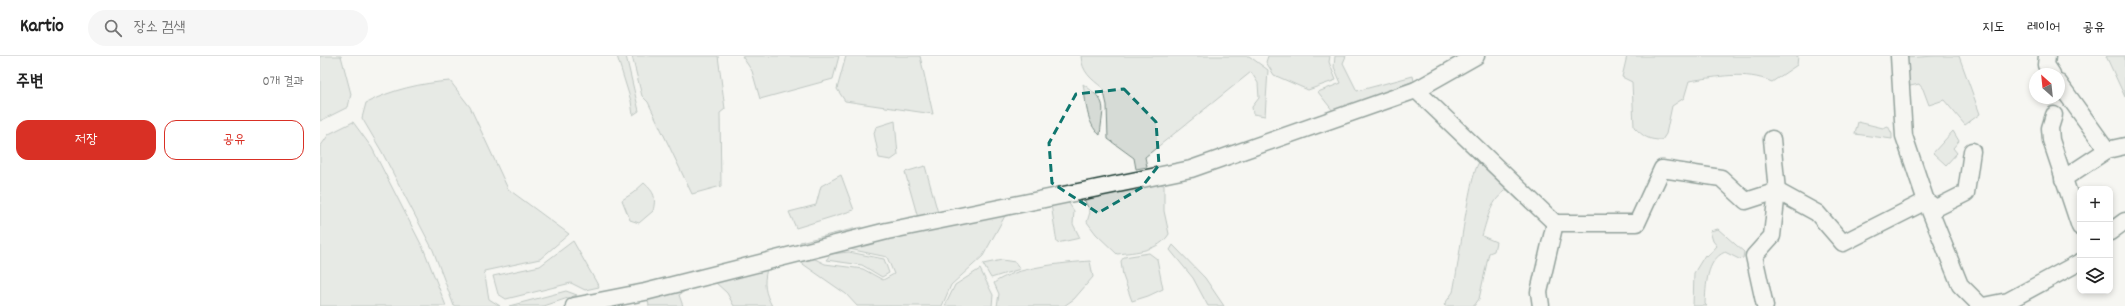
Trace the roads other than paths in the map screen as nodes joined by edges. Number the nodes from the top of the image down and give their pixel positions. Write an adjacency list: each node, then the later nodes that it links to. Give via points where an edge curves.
1 (1476, 56): 5 (street)
2 (1899, 56): 14 (street, via 1904,136)
3 (2047, 56): 4 (street)
4 (2048, 68)
5 (1416, 90): 17 (street); 20 (street, via 1191,169 887,231 645,292)
6 (2065, 91): 10 (street)
7 (2054, 115): 12 (street, via 2050,128 2051,140)
8 (1772, 139): 13 (street)
9 (2125, 146): 10 (street)
10 (2107, 150): 12 (street)
11 (1972, 151): 14 (street, via 1966,193 1936,208)
12 (2063, 179): 16 (street)
13 (1777, 190): 14 (street, via 1817,213 1843,243); 17 (street, via 1746,200 1721,178 1662,169 1637,223); 22 (street, via 1772,236 1754,256)
14 (1926, 201): 23 (street, via 1960,285)
15 (2125, 221): 18 (street)
16 (2078, 222)
17 (1555, 223): 21 (street, via 1539,292)
18 (2113, 230)
19 (2077, 264): 23 (street, via 2008,301)
20 (574, 306)
21 (1541, 306)
22 (1765, 306)
23 (1982, 306)

